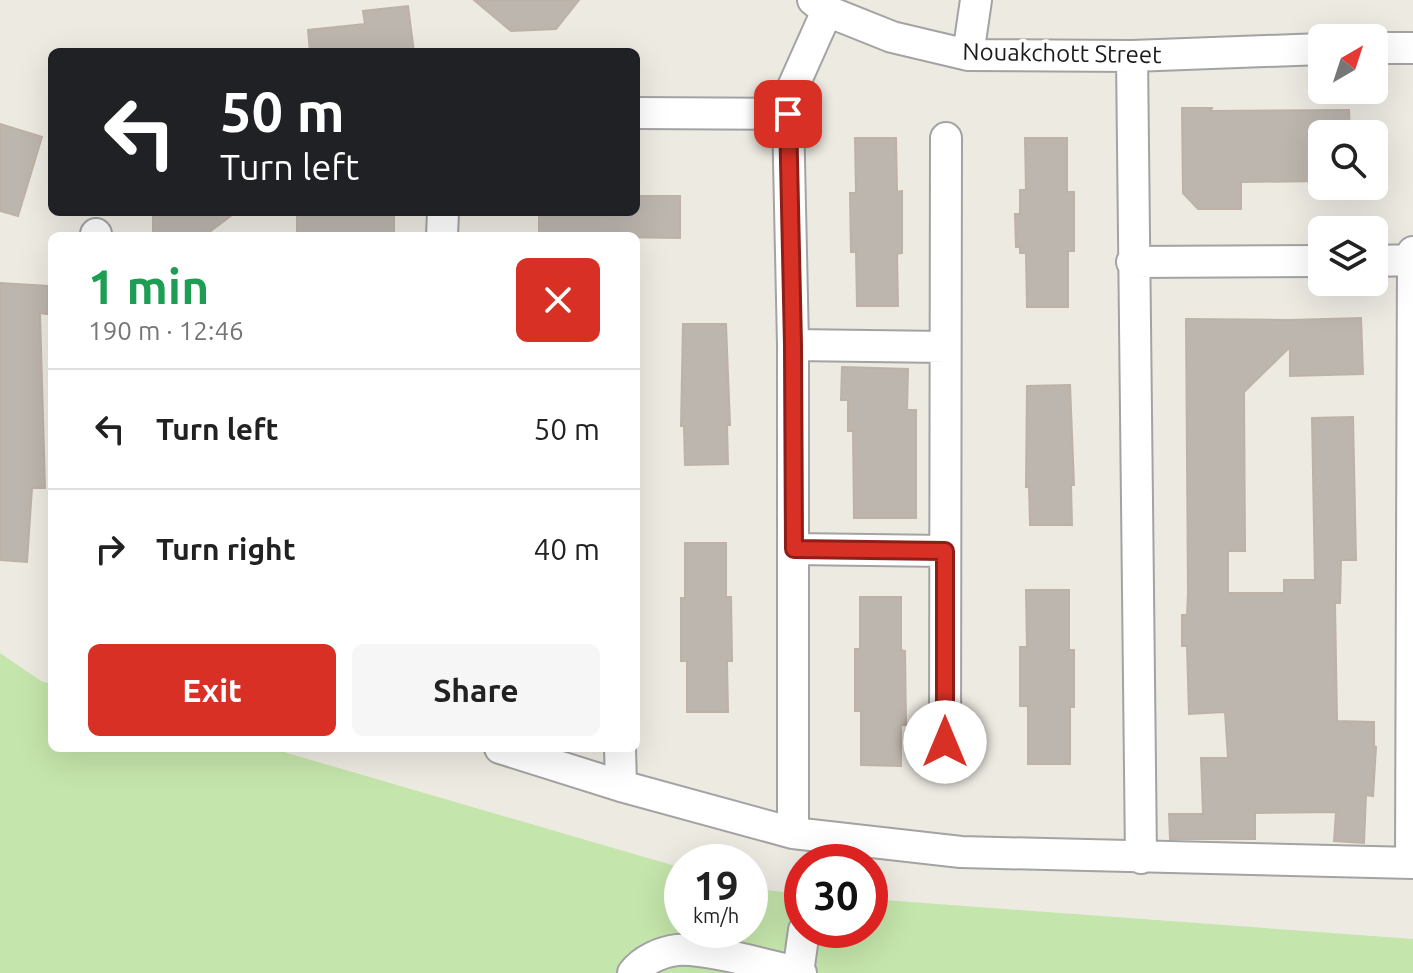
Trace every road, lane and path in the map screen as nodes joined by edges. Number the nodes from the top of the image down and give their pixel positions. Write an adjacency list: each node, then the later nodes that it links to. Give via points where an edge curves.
1 (976, 0): 6 (street)
2 (820, 5): 6 (street, Nouakchott Street, via 892,37); 9 (street)
3 (1388, 48): 4 (street)
4 (1413, 48)
5 (1308, 50): 7 (street, Nouakchott Street)
6 (968, 55): 7 (street, Nouakchott Street)
7 (1132, 56): 15 (street)
8 (640, 113): 9 (street)
9 (788, 114): 16 (street)
10 (946, 138): 17 (street)
11 (1413, 252): 12 (street)
12 (1413, 260): 14 (street); 26 (street)
13 (1308, 261): 15 (street)
14 (1388, 261)
15 (1132, 262): 25 (street)
16 (793, 345): 17 (street); 18 (street)
17 (945, 347): 19 (street)
18 (794, 549): 19 (street); 24 (street)
19 (945, 551): 20 (street)
20 (945, 742)
21 (513, 752): 23 (street)
22 (620, 752): 23 (street)
23 (621, 786): 24 (street)
24 (807, 843): 25 (street)
25 (1141, 858): 26 (street)
26 (1412, 863)
27 (802, 948): 29 (street)
28 (633, 973): 29 (street, via 658,954 678,950)
29 (799, 973)

